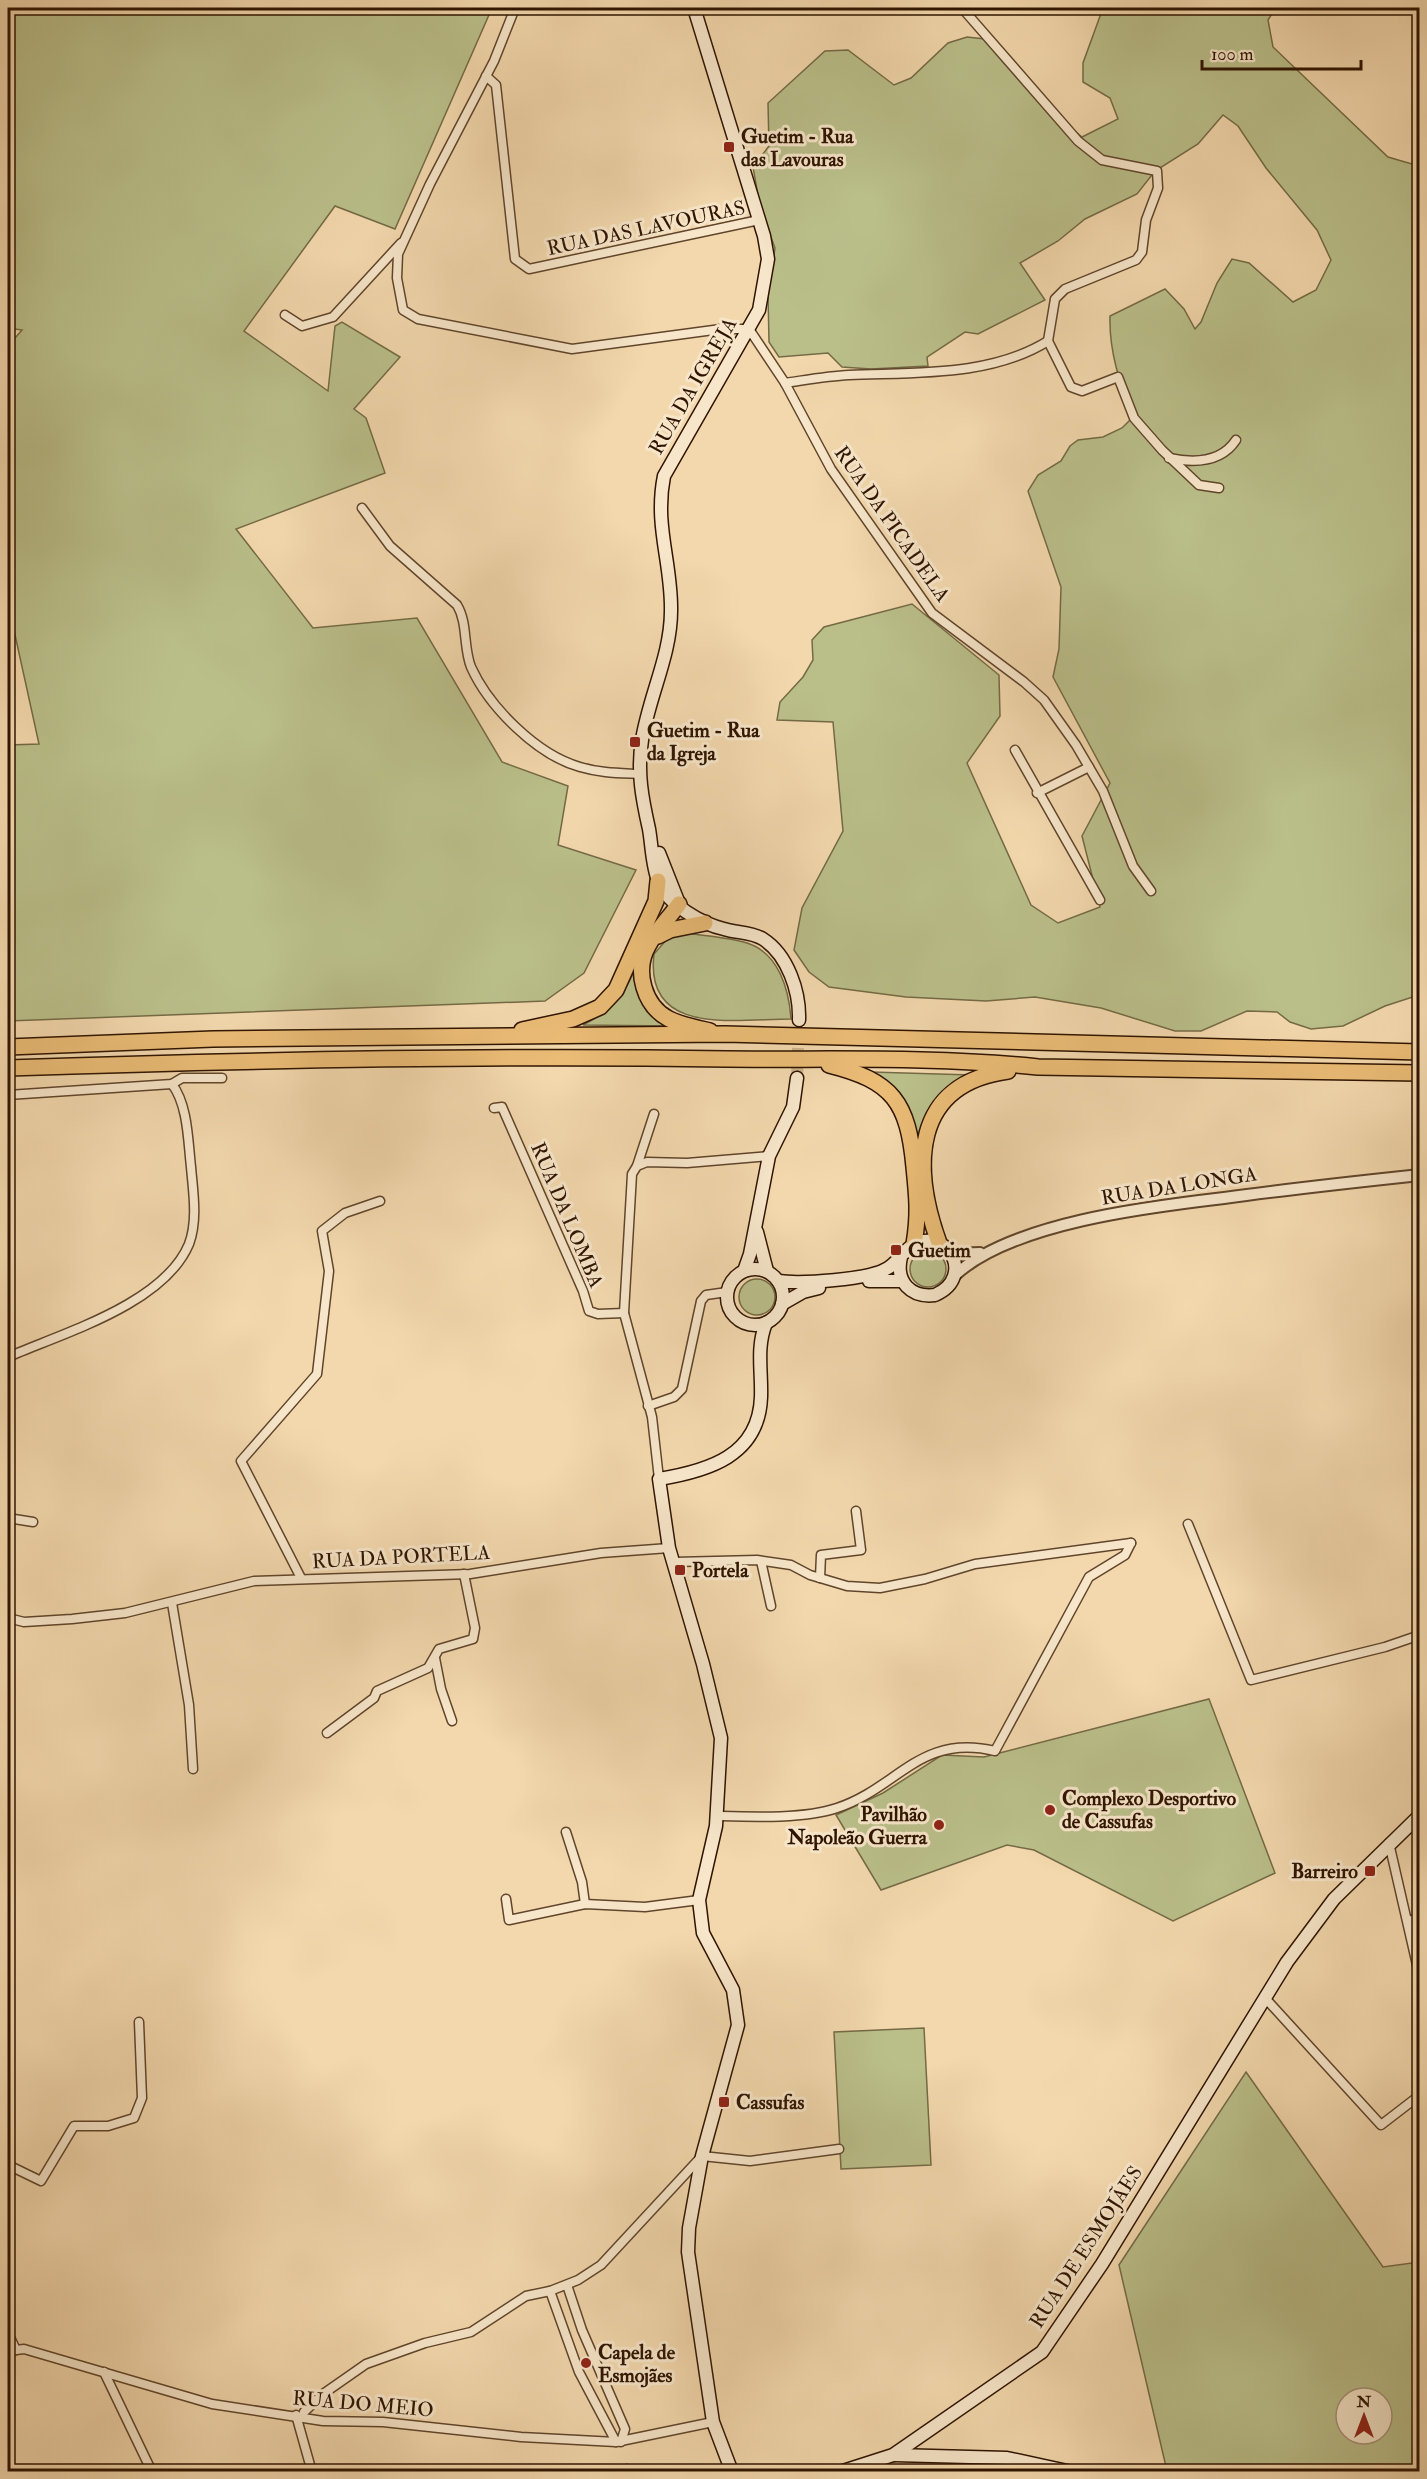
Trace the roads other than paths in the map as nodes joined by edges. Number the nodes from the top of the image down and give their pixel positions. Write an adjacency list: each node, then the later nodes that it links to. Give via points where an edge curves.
1 (515, 8): 4 (street)
2 (694, 8): 5 (main road, RUA DA IGREJA)
3 (962, 8): 9 (street, via 1078,141 1102,160 1157,171 1158,188 1146,220 1143,252 1136,260 1065,289 1055,299)
4 (486, 76): 5 (street, RUA DAS LAVOURAS, via 496,85 515,259 529,269); 6 (street)
5 (759, 220): 8 (main road, RUA DA IGREJA, via 768,259 762,300)
6 (405, 239): 7 (street, via 333,317 302,326); 8 (street, via 398,254 397,278 403,310 418,319 572,349 721,329)
7 (285, 315)
8 (748, 329): 10 (street, RUA DA PICADELA); 17 (main road, RUA DA IGREJA, via 664,476 659,501 671,612 669,636 642,738)
9 (1048, 341): 10 (street, via 1029,353 994,364); 12 (street, via 1071,387 1082,391 1118,377 1134,418)
10 (785, 383): 16 (street, RUA DA PICADELA, via 831,469 932,613 1044,700)
11 (1236, 440): 12 (street, via 1211,459 1192,463)
12 (1169, 458): 13 (street, via 1199,485)
13 (1219, 488)
14 (362, 508): 17 (street, via 390,546 457,605 471,666 492,703 521,732 578,767)
15 (1015, 750): 18 (street)
16 (1089, 767): 18 (street); 21 (street, RUA DA PICADELA, via 1107,800 1133,866)
17 (639, 774): 19 (main road, RUA DA IGREJA)
18 (1037, 793): 22 (street)
19 (648, 827): 20 (main road, RUA DA IGREJA); 23 (main road, RUA DA IGREJA)
20 (658, 881): 23 (main road, via 667,896); 25 (highway)
21 (1151, 891)
22 (1100, 900)
23 (679, 904): 24 (main road); 25 (highway, via 653,918)
24 (705, 923): 25 (highway); 26 (main road, via 764,939 778,954 794,984)
25 (647, 935): 27 (highway, via 641,976 649,1002 669,1019); 28 (highway, via 600,1007 573,1019)
26 (799, 1020)
27 (725, 1034): 28 (highway); 30 (highway)
28 (505, 1035): 29 (highway, via 213,1039)
29 (8, 1047)
30 (1419, 1052)
31 (808, 1060): 32 (highway); 33 (highway, via 572,1056 303,1058); 47 (highway, via 871,1079 902,1109 911,1137 919,1217)
32 (1038, 1067): 34 (highway); 46 (highway, via 987,1074 957,1088 936,1107 926,1138 924,1167 929,1215)
33 (8, 1068)
34 (1419, 1073)
35 (222, 1078): 37 (street, via 182,1078)
36 (797, 1078): 41 (main road, via 793,1107)
37 (172, 1084): 38 (street); 62 (street, via 180,1094 195,1207 189,1243 176,1266 149,1291 114,1312)
38 (8, 1095)
39 (494, 1108): 58 (street, RUA DA LOMBA, via 502,1107 589,1311)
40 (654, 1114): 42 (street)
41 (769, 1156): 42 (street, via 647,1162); 45 (main road)
42 (637, 1166): 58 (street, via 631,1186)
43 (1419, 1175): 48 (street, RUA DA LONGA, via 1124,1210)
44 (380, 1201): 73 (street, via 345,1213 322,1231 329,1271 316,1374 242,1461)
45 (755, 1222): 51 (main road); 52 (main road)
46 (939, 1243): 47 (main road); 49 (main road)
47 (914, 1244): 50 (main road)
48 (986, 1252): 49 (street, RUA DA LONGA); 53 (street, RUA DA LONGA)
49 (951, 1254): 53 (main road)
50 (902, 1257): 54 (main road, via 874,1273 804,1283); 55 (main road)
51 (744, 1271): 52 (main road); 56 (main road, via 736,1276)
52 (766, 1271): 54 (main road)
53 (955, 1275): 55 (main road, RUA DA LONGA, via 951,1284 935,1295 916,1294)
54 (778, 1281): 57 (main road)
55 (902, 1281): 57 (main road, RUA DA LONGA, via 882,1279 810,1289)
56 (727, 1292): 59 (main road, via 729,1307); 63 (street, via 706,1295 701,1301 682,1389 674,1397)
57 (782, 1304): 60 (main road, RUA DA LONGA)
58 (624, 1312): 63 (street)
59 (744, 1323): 60 (main road); 61 (main road)
60 (766, 1323): 61 (main road)
61 (759, 1348): 64 (main road, via 761,1397 752,1432 713,1466 697,1473)
62 (8, 1357)
63 (648, 1406): 64 (street)
64 (659, 1479): 69 (main road)
65 (856, 1511): 74 (street, via 861,1550 821,1555)
66 (8, 1518): 67 (street)
67 (33, 1522)
68 (1188, 1524): 78 (street, via 1251,1680)
69 (669, 1548): 71 (main road); 72 (street, RUA DA PORTELA, via 601,1553)
70 (761, 1561): 71 (street); 74 (street, via 791,1565); 76 (street)
71 (674, 1562): 84 (main road, via 721,1738)
72 (464, 1574): 73 (street, RUA DA PORTELA); 79 (street, via 475,1628 473,1639 440,1649)
73 (301, 1578): 75 (street, RUA DA PORTELA, via 254,1581)
74 (820, 1578): 84 (street, via 846,1586 880,1588 975,1564 1131,1543 1125,1555 1089,1577 995,1751 975,1746 938,1751 836,1808 769,1817)
75 (172, 1603): 77 (street, RUA DA PORTELA, via 72,1619 24,1622); 82 (street, via 189,1705)
76 (771, 1606)
77 (8, 1618)
78 (1419, 1635)
79 (435, 1658): 80 (street); 81 (street, via 428,1668 377,1691 374,1698)
80 (452, 1721)
81 (327, 1733)
82 (193, 1768)
83 (1419, 1815): 86 (main road, RUA DE ESMOJÃES)
84 (718, 1816): 88 (main road)
85 (566, 1832): 89 (street)
86 (1389, 1843): 91 (street); 93 (main road, RUA DE ESMOJÃES, via 1334,1899 1287,1962)
87 (506, 1899): 89 (street, via 509,1920)
88 (699, 1900): 89 (street, via 645,1907); 97 (main road, via 703,1934 733,1990 738,2025)
89 (585, 1904)
90 (1419, 1917): 91 (street)
91 (1409, 1921): 92 (street)
92 (1419, 1978)
93 (1266, 1999): 95 (street, via 1381,2126); 109 (main road, RUA DE ESMOJÃES, via 1102,2264 1042,2352)
94 (139, 2022): 98 (street, via 141,2098 134,2118 108,2126 74,2126 41,2181)
95 (1419, 2095)
96 (838, 2148): 97 (street, via 750,2161)
97 (702, 2156): 99 (street, via 601,2265); 107 (main road, via 688,2252)
98 (8, 2165)
99 (567, 2285): 100 (street); 101 (street)
100 (550, 2290): 103 (street); 106 (street, via 526,2296 471,2332 366,2364)
101 (582, 2331): 103 (street); 108 (street, via 625,2429)
102 (8, 2333): 104 (street)
103 (567, 2336): 108 (street, via 579,2372)
104 (12, 2351): 105 (street, RUA DO MEIO, via 24,2349)
105 (104, 2372): 106 (street, RUA DO MEIO, via 212,2404); 110 (street)
106 (299, 2416): 108 (street, RUA DO MEIO, via 323,2421 383,2422); 111 (street)
107 (712, 2422): 108 (street, RUA DO MEIO); 112 (main road)
108 (619, 2442)
109 (893, 2455): 113 (main road, RUA DE ESMOJÃES); 114 (main road, via 1007,2458)
110 (152, 2472)
111 (312, 2472)
112 (732, 2472)
113 (840, 2472)
114 (1072, 2472)

